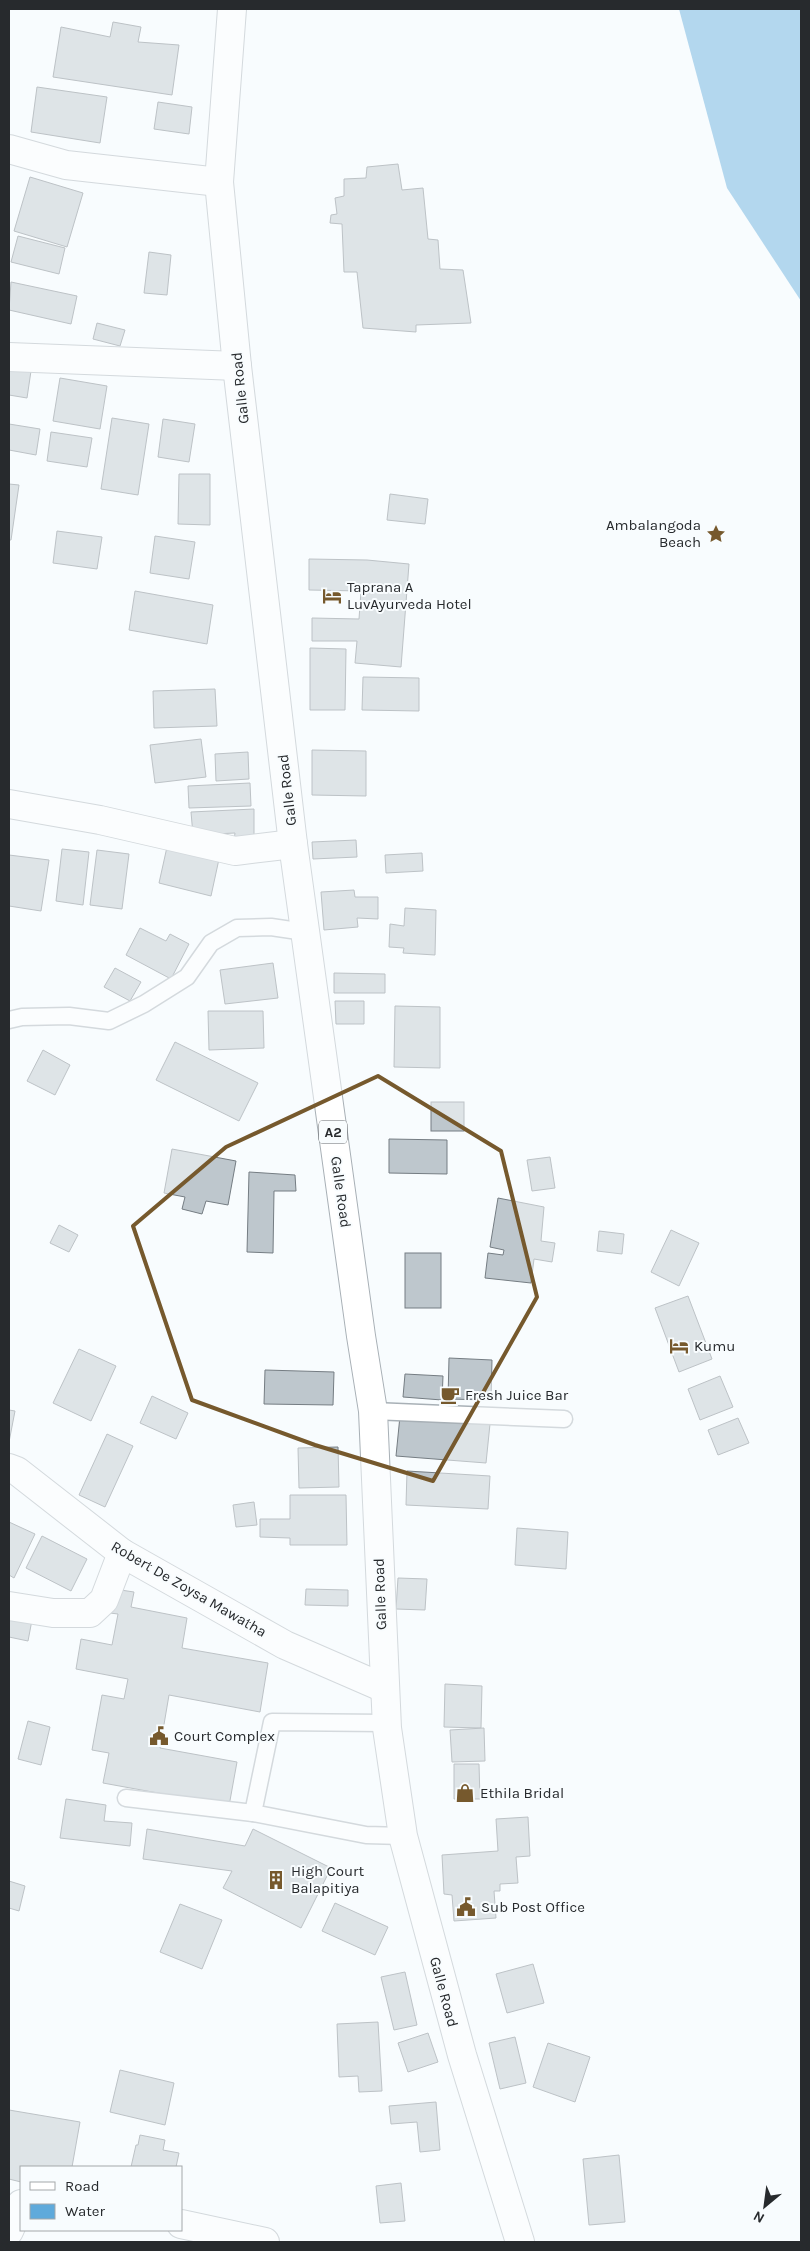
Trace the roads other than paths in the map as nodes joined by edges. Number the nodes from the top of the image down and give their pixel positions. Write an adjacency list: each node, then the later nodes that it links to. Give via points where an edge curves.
1 (232, 9): 3 (main road, Galle Road / A2)
2 (9, 149): 3 (main road, via 66,166)
3 (219, 182): 5 (main road, Galle Road / A2)
4 (9, 357): 5 (main road)
5 (237, 366): 7 (main road, Galle Road / A2)
6 (9, 804): 7 (main road, via 100,820 235,851)
7 (293, 844): 8 (main road, Galle Road / A2)
8 (305, 932): 9 (lane, via 271,927 236,928 211,943 187,977 109,1021 69,1016); 10 (main road, Galle Road / A2)
9 (9, 1020)
10 (373, 1411): 11 (lane); 15 (main road, Galle Road / A2)
11 (564, 1419)
12 (9, 1468): 13 (main road, Robert De Zoysa Mawatha)
13 (122, 1553): 14 (main road, via 104,1600 90,1613 53,1613); 15 (main road, Robert De Zoysa Mawatha, via 285,1645)
14 (9, 1606)
15 (384, 1688): 16 (main road, Galle Road / A2)
16 (386, 1724): 18 (lane, via 272,1722); 19 (main road, Galle Road / A2)
17 (126, 1798): 18 (lane)
18 (253, 1813): 19 (lane, via 366,1835)
19 (403, 1836): 24 (main road, Galle Road / A2, via 462,2056)
20 (20, 2206): 22 (main road)
21 (182, 2224): 23 (main road)
22 (9, 2231)
23 (265, 2242)
24 (520, 2242)

